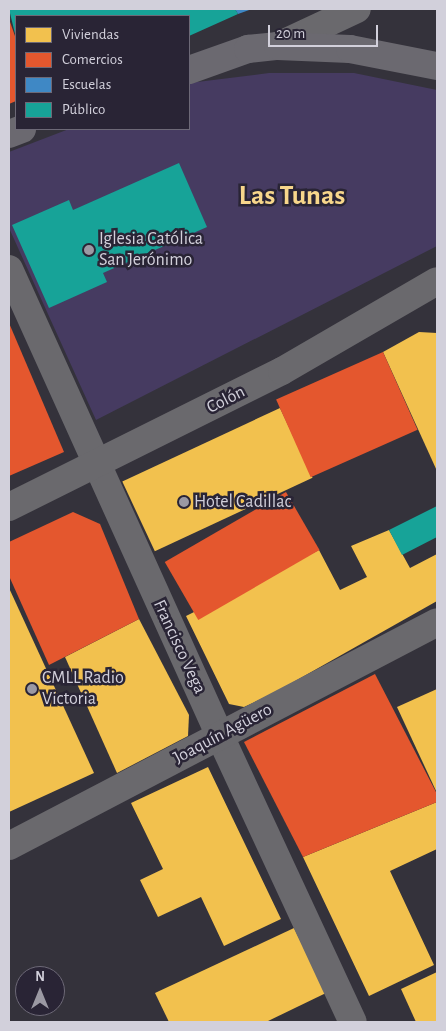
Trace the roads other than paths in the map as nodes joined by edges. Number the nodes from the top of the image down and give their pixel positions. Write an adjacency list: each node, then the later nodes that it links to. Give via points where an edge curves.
1 (357, 9): 2 (street)
2 (278, 46): 3 (main road, via 350,49); 4 (main road, via 248,49)
3 (437, 66)
4 (190, 70)
5 (9, 269): 7 (street, Francisco Vega)
6 (437, 281): 7 (street, Colón, via 282,371)
7 (96, 466): 8 (street, Colón); 10 (street, Francisco Vega)
8 (9, 507)
9 (437, 622): 10 (street, Joaquín Agüero)
10 (220, 736): 11 (street, Joaquín Agüero); 12 (street, Francisco Vega)
11 (9, 846)
12 (353, 1022)

